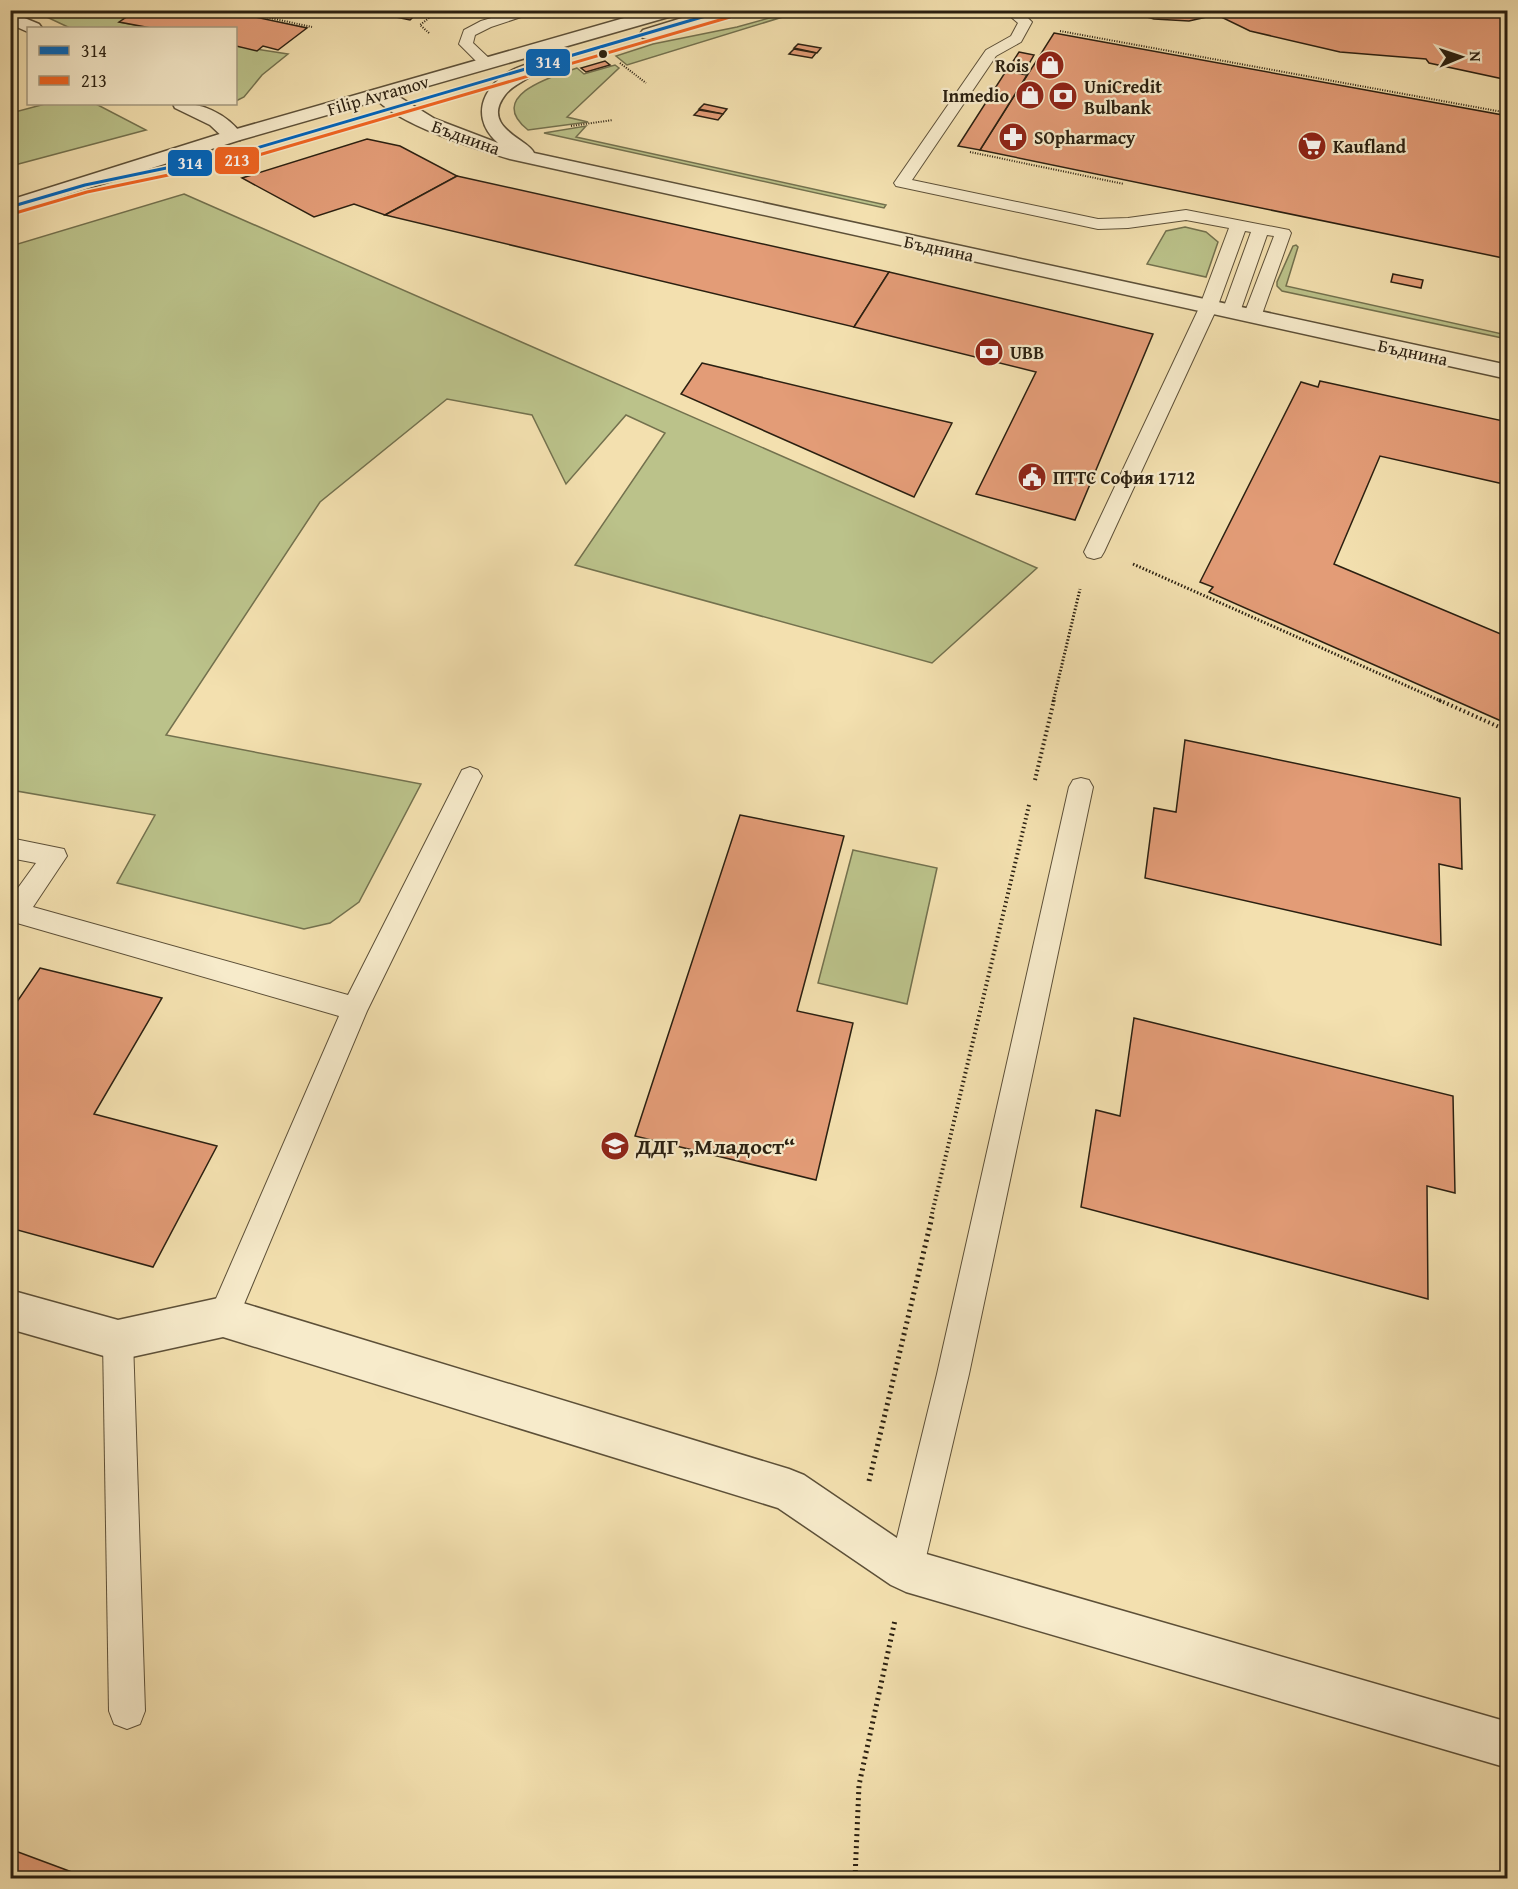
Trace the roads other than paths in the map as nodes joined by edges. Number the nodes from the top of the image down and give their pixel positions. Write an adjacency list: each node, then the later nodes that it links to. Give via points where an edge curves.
1 (536, 10): 8 (lane, via 469,33 466,44)
2 (672, 10): 8 (street, Filip Avramov)
3 (728, 10): 9 (street, Filip Avramov)
4 (985, 10): 7 (lane, via 994,16)
5 (10, 17): 6 (street)
6 (31, 27)
7 (996, 31): 17 (lane, via 902,183 1098,224 1186,215)
8 (487, 64): 10 (street, Filip Avramov)
9 (529, 69): 12 (street, Filip Avramov); 14 (street, via 497,93 491,103 491,120 509,144)
10 (381, 94): 12 (street, Бъднина); 13 (street, Filip Avramov)
11 (184, 105): 13 (street, via 217,121)
12 (397, 107): 14 (street, Бъднина, via 487,147); 15 (street, Filip Avramov, via 243,152)
13 (233, 136): 15 (street, Filip Avramov)
14 (552, 163): 19 (street, Бъднина)
15 (85, 185): 16 (street, Filip Avramov)
16 (10, 207)
17 (1239, 224): 18 (lane); 19 (lane)
18 (1261, 228): 20 (lane); 20 (lane, via 1283,232)
19 (1208, 308): 20 (street, Бъднина); 22 (lane)
20 (1241, 315): 21 (street, Бъднина)
21 (1508, 372)
22 (1094, 552)
23 (470, 776): 26 (lane)
24 (1081, 788): 30 (lane, via 953,1374)
25 (10, 848): 26 (lane, via 55,856 15,912)
26 (355, 1010): 28 (lane)
27 (10, 1309): 29 (street)
28 (223, 1317): 29 (street); 30 (street, via 789,1490)
29 (118, 1340): 31 (lane)
30 (906, 1570): 32 (street)
31 (127, 1711)
32 (1508, 1745)

